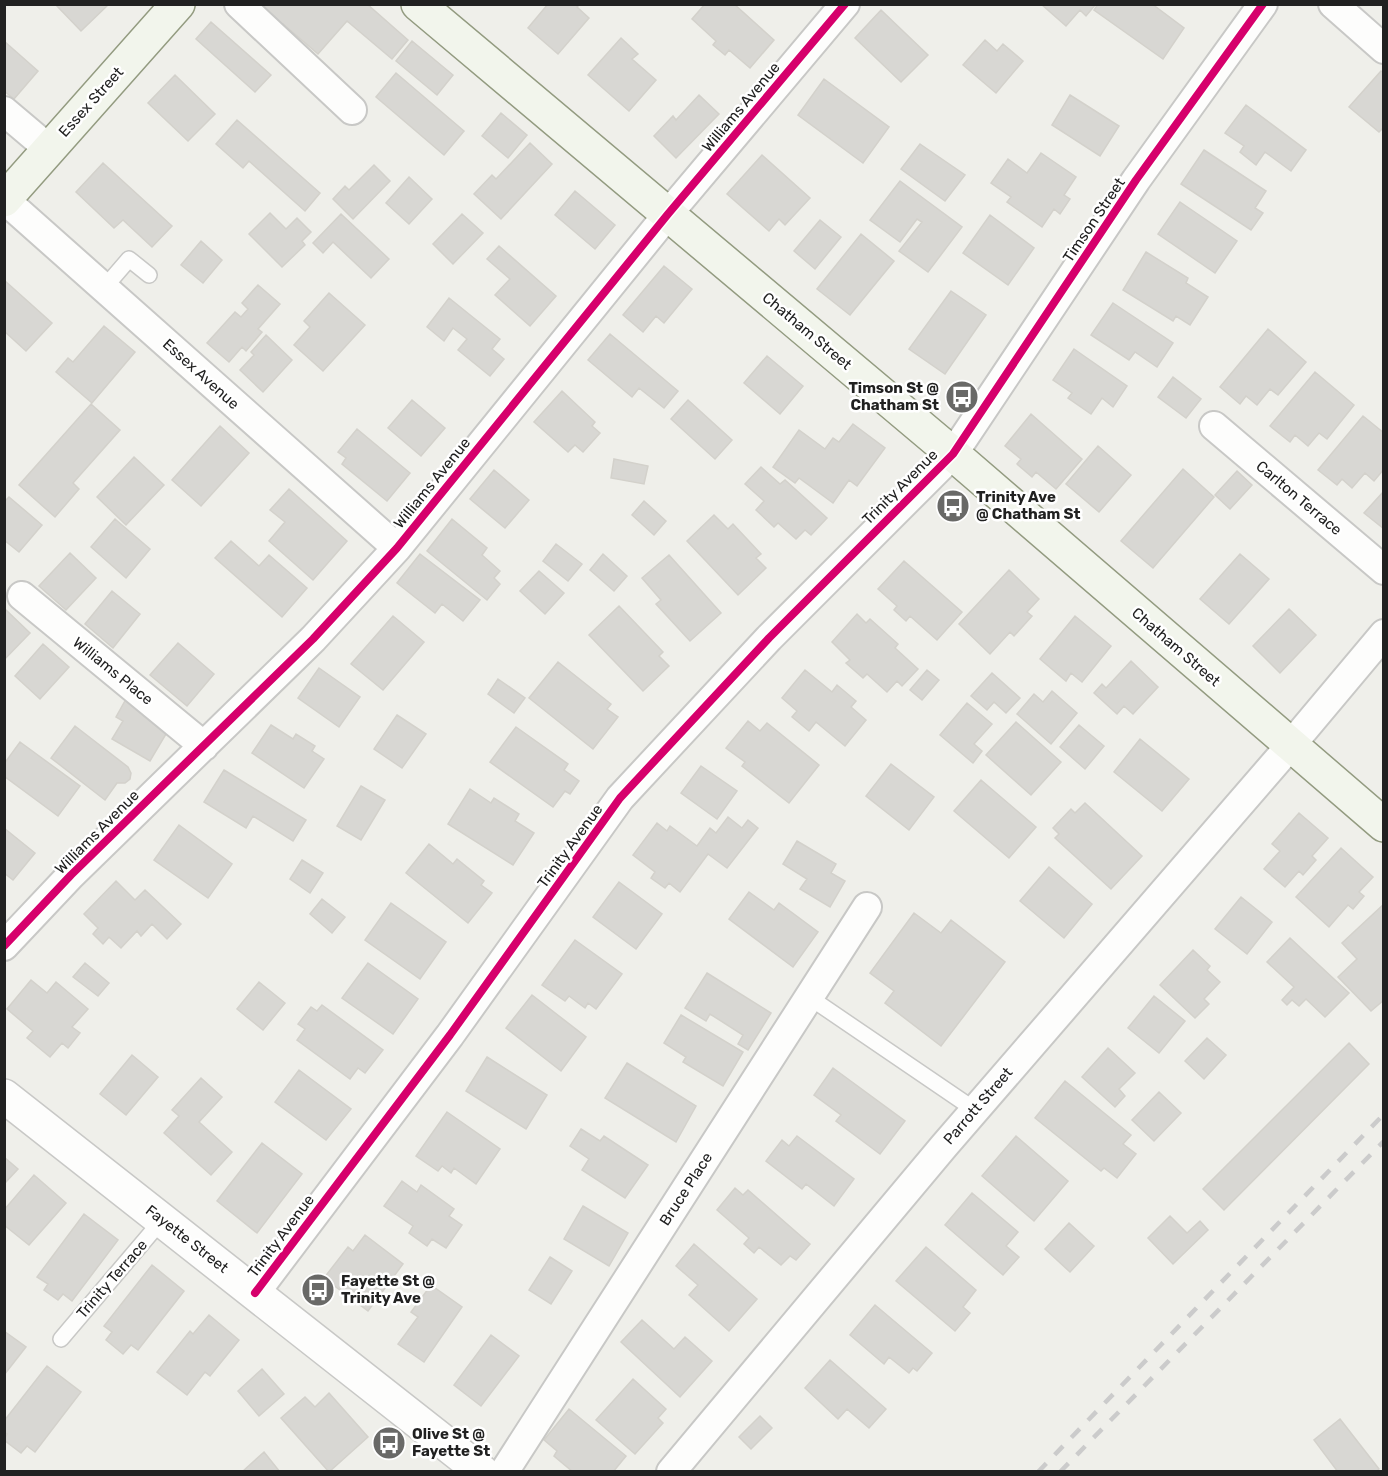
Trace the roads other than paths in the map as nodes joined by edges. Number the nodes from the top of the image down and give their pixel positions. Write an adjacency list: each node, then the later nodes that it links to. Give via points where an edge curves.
1 (178, 4): 10 (main road, Essex Street)
2 (239, 4): 8 (street)
3 (418, 4): 12 (main road, Chatham Street)
4 (845, 4): 12 (street, Williams Avenue)
5 (1263, 4): 16 (street, Timson Street, via 1136,180)
6 (1333, 4): 7 (street)
7 (1383, 49)
8 (352, 110)
9 (4, 111): 10 (street)
10 (49, 149): 11 (main road, Essex Street)
11 (5, 200): 14 (street, Essex Avenue)
12 (668, 214): 16 (main road, Chatham Street); 17 (street, Williams Avenue)
13 (149, 275): 14 (lane, via 129,259)
14 (104, 288): 17 (street, Essex Avenue)
15 (1214, 426): 18 (street, Carlton Terrace)
16 (953, 454): 22 (main road, Chatham Street); 30 (street, Trinity Avenue, via 769,638 620,798 450,1035)
17 (397, 548): 21 (street, Williams Avenue, via 313,639)
18 (1383, 570)
19 (22, 596): 21 (street, Williams Place)
20 (1383, 634): 22 (street, Parrott Street)
21 (204, 746): 25 (street, Williams Avenue)
22 (1290, 746): 23 (main road, Chatham Street); 28 (street, Parrott Street)
23 (1383, 825)
24 (867, 907): 26 (street, Bruce Place)
25 (4, 946)
26 (809, 997): 28 (lane); 33 (street, Bruce Place)
27 (4, 1096): 29 (street, Fayette Street)
28 (975, 1110): 34 (street, Parrott Street)
29 (162, 1220): 30 (street, Fayette Street); 31 (lane, Trinity Terrace)
30 (255, 1293): 32 (street, Fayette Street)
31 (61, 1339)
32 (482, 1472)
33 (504, 1472)
34 (671, 1472)

